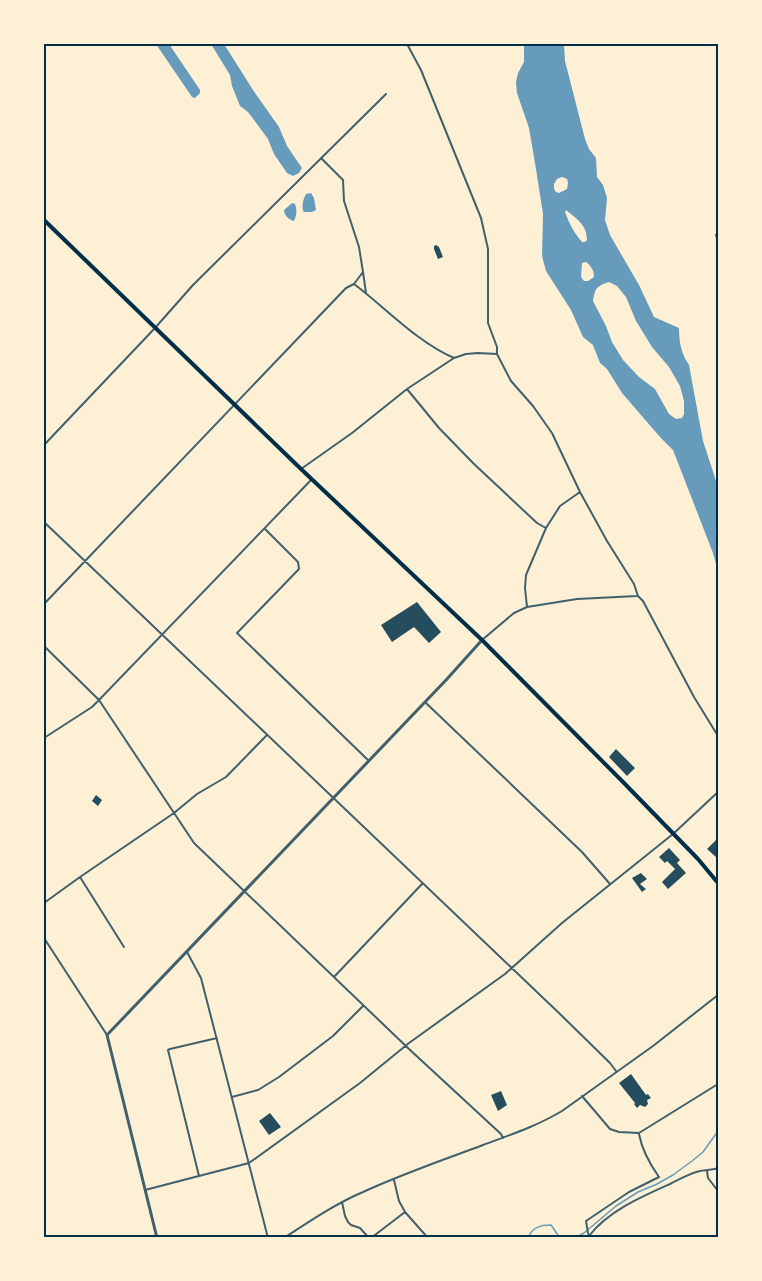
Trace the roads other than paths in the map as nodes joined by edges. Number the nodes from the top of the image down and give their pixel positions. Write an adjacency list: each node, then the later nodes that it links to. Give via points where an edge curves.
1 (407, 44): 11 (street, via 481,218 488,249 488,323)
2 (386, 94): 3 (street)
3 (321, 158): 7 (street, via 342,180); 10 (street)
4 (44, 220): 10 (main road)
5 (716, 235): 6 (street)
6 (718, 240)
7 (363, 272): 8 (street); 9 (street)
8 (354, 284): 9 (street); 14 (street)
9 (366, 293): 12 (street, via 409,330)
10 (155, 328): 14 (main road); 15 (street)
11 (497, 354): 12 (street); 18 (street, via 511,381 552,433)
12 (454, 358): 13 (street)
13 (407, 389): 16 (street); 20 (street, via 474,465)
14 (235, 405): 16 (main road); 22 (street)
15 (44, 445)
16 (301, 469): 17 (main road)
17 (312, 479): 21 (street); 27 (main road)
18 (580, 492): 20 (street, via 560,506); 23 (street)
19 (44, 522): 22 (street)
20 (546, 528): 25 (street, via 526,575)
21 (265, 529): 26 (street); 34 (street, via 298,562 299,569 237,633)
22 (85, 561): 24 (street); 26 (street)
23 (638, 597): 25 (street, via 588,598); 32 (street)
24 (44, 604)
25 (527, 607): 27 (street)
26 (163, 635): 29 (street); 31 (street)
27 (482, 640): 30 (street); 38 (main road)
28 (44, 646): 29 (street)
29 (99, 700): 33 (street); 37 (street)
30 (425, 702): 34 (street); 42 (street, via 582,852)
31 (267, 736): 36 (street); 37 (street, via 226,777)
32 (718, 736)
33 (44, 738)
34 (369, 761): 36 (street)
35 (718, 792): 38 (street)
36 (332, 798): 41 (street); 43 (street)
37 (174, 813): 39 (street); 43 (street, via 194,843)
38 (673, 834): 40 (main road); 42 (street)
39 (80, 877): 44 (street); 46 (street)
40 (718, 883)
41 (422, 884): 48 (street); 49 (street)
42 (610, 884): 48 (street)
43 (244, 891): 47 (street); 49 (street)
44 (44, 903)
45 (44, 938): 52 (street)
46 (124, 946)
47 (186, 952): 52 (street); 53 (street, via 201,978)
48 (511, 969): 54 (street); 55 (street)
49 (334, 977): 51 (street)
50 (718, 995): 55 (street)
51 (363, 1006): 54 (street); 58 (street, via 333,1036 279,1077 258,1090)
52 (107, 1035): 66 (street)
53 (217, 1038): 58 (street); 64 (street, via 168,1050)
54 (405, 1046): 60 (street); 61 (street)
55 (616, 1071): 57 (street)
56 (718, 1084): 59 (street)
57 (582, 1096): 59 (street, via 610,1129); 60 (street, via 548,1120)
58 (232, 1097): 61 (street)
59 (639, 1132): 70 (street, via 644,1151 659,1177 586,1221)
60 (503, 1138): 65 (street)
61 (249, 1163): 64 (street); 72 (street)
62 (718, 1168): 63 (street)
63 (707, 1172): 67 (street); 70 (street, via 687,1176 637,1199)
64 (198, 1176): 66 (street)
65 (394, 1179): 68 (street); 69 (street)
66 (145, 1190): 71 (street)
67 (718, 1191)
68 (342, 1202): 73 (street); 74 (street, via 351,1226 360,1228)
69 (405, 1212): 74 (street); 75 (street)
70 (589, 1236)
71 (157, 1238)
72 (268, 1238)
73 (284, 1238)
74 (370, 1238)
75 (428, 1238)

